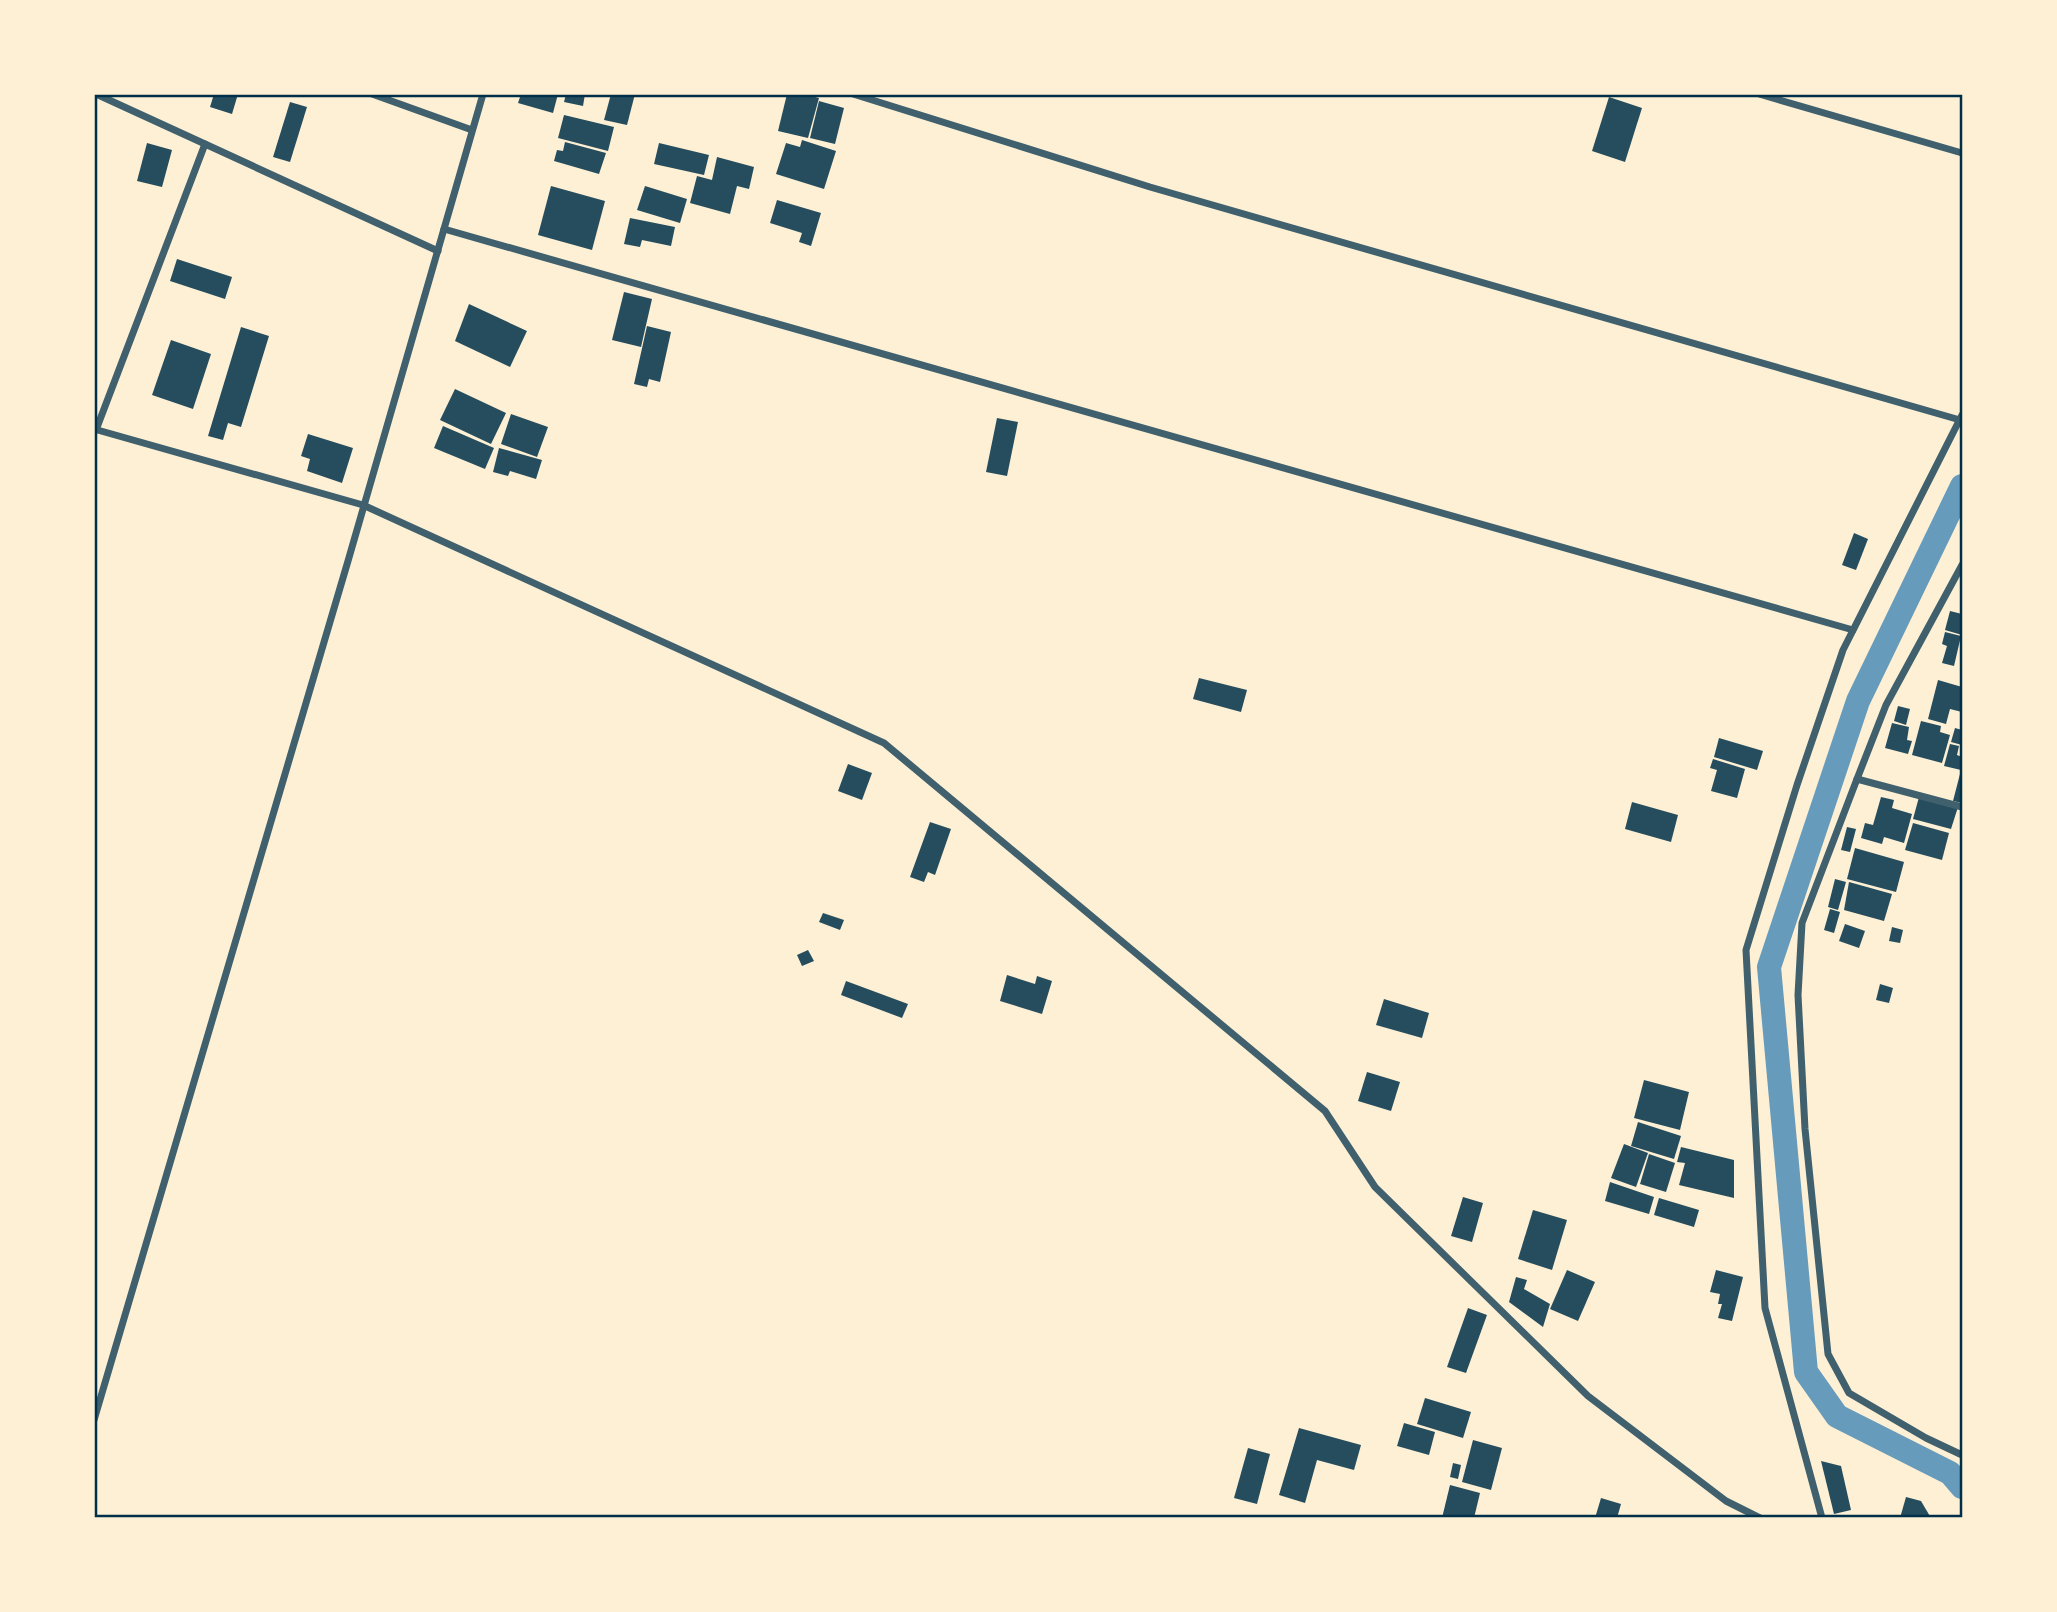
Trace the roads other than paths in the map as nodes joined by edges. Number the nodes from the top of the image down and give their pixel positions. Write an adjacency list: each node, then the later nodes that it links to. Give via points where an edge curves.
1 (96, 94): 7 (street)
2 (372, 94): 6 (street)
3 (482, 94): 6 (street)
4 (853, 94): 11 (street, via 1150,187)
5 (1759, 94): 8 (street)
6 (472, 130): 9 (street)
7 (205, 144): 10 (street); 12 (street)
8 (1962, 153)
9 (444, 229): 10 (street); 15 (street)
10 (438, 251): 13 (street)
11 (1961, 417): 15 (street)
12 (95, 429): 13 (street)
13 (363, 505): 18 (street); 20 (street, via 884,743 1325,1111 1376,1187 1588,1395 1726,1501)
14 (1962, 565): 16 (street, via 1886,705)
15 (1853, 630): 21 (street, via 1797,785 1746,950 1765,1308)
16 (1857, 779): 17 (street); 19 (street, via 1802,923 1798,995 1805,1129 1829,1354 1849,1393)
17 (1962, 807)
18 (94, 1420)
19 (1962, 1455)
20 (1760, 1517)
21 (1822, 1517)

